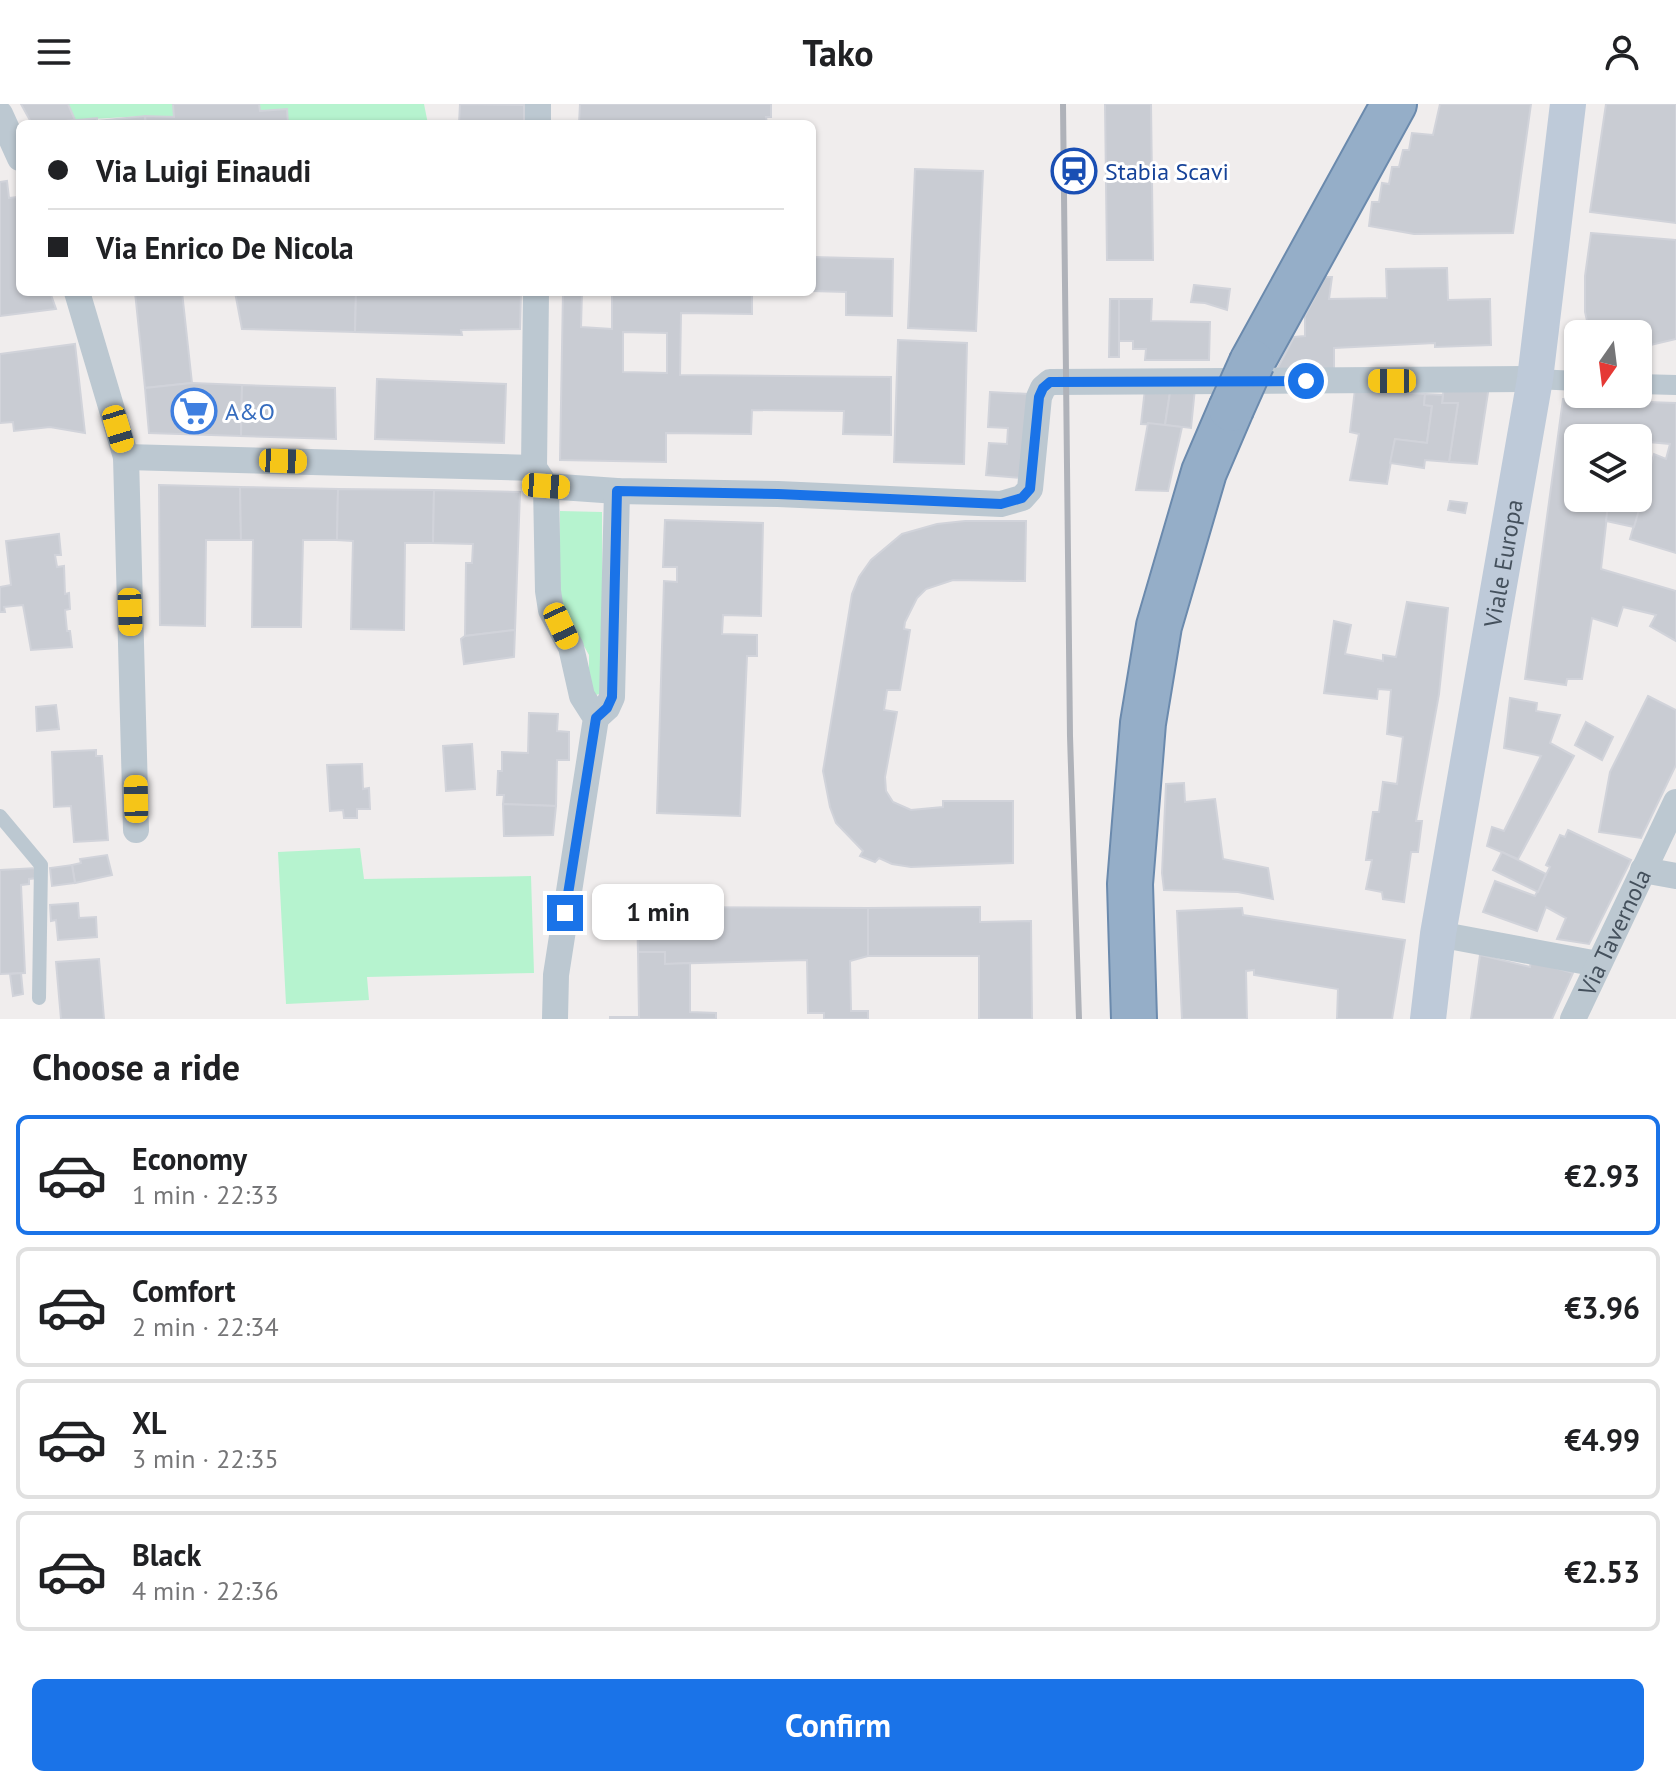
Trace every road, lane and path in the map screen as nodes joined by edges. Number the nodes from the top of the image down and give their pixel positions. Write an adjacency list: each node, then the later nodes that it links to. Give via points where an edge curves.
1 (1394, 104): 24 (highway, bridge, via 1252,362 1204,472 1181,546 1159,626 1143,723 1130,884)
2 (1568, 104): 7 (main road, Viale Europa)
3 (0, 114): 4 (street)
4 (16, 149)
5 (78, 296): 11 (street)
6 (536, 296): 12 (street)
7 (1535, 379): 8 (street); 13 (street, via 1050,382 1039,397 1030,489 1022,498 1001,504); 20 (main road, Viale Europa)
8 (1564, 380)
9 (1652, 384): 10 (street)
10 (1676, 385)
11 (126, 457): 12 (street); 17 (street)
12 (540, 477): 13 (street); 14 (street, via 551,610 571,647 582,696)
13 (617, 491): 14 (street, via 612,697)
14 (596, 718): 23 (street, via 556,975)
15 (1676, 802): 18 (street, Via Tavernola)
16 (0, 816): 22 (lane, via 41,865)
17 (136, 830)
18 (1643, 870): 19 (street); 21 (street, Via Tavernola)
19 (1676, 876)
20 (1438, 934): 21 (street); 25 (main road, Viale Europa)
21 (1598, 964): 26 (street, Via Tavernola)
22 (39, 998)
23 (555, 1019)
24 (1134, 1019)
25 (1428, 1019)
26 (1573, 1019)

